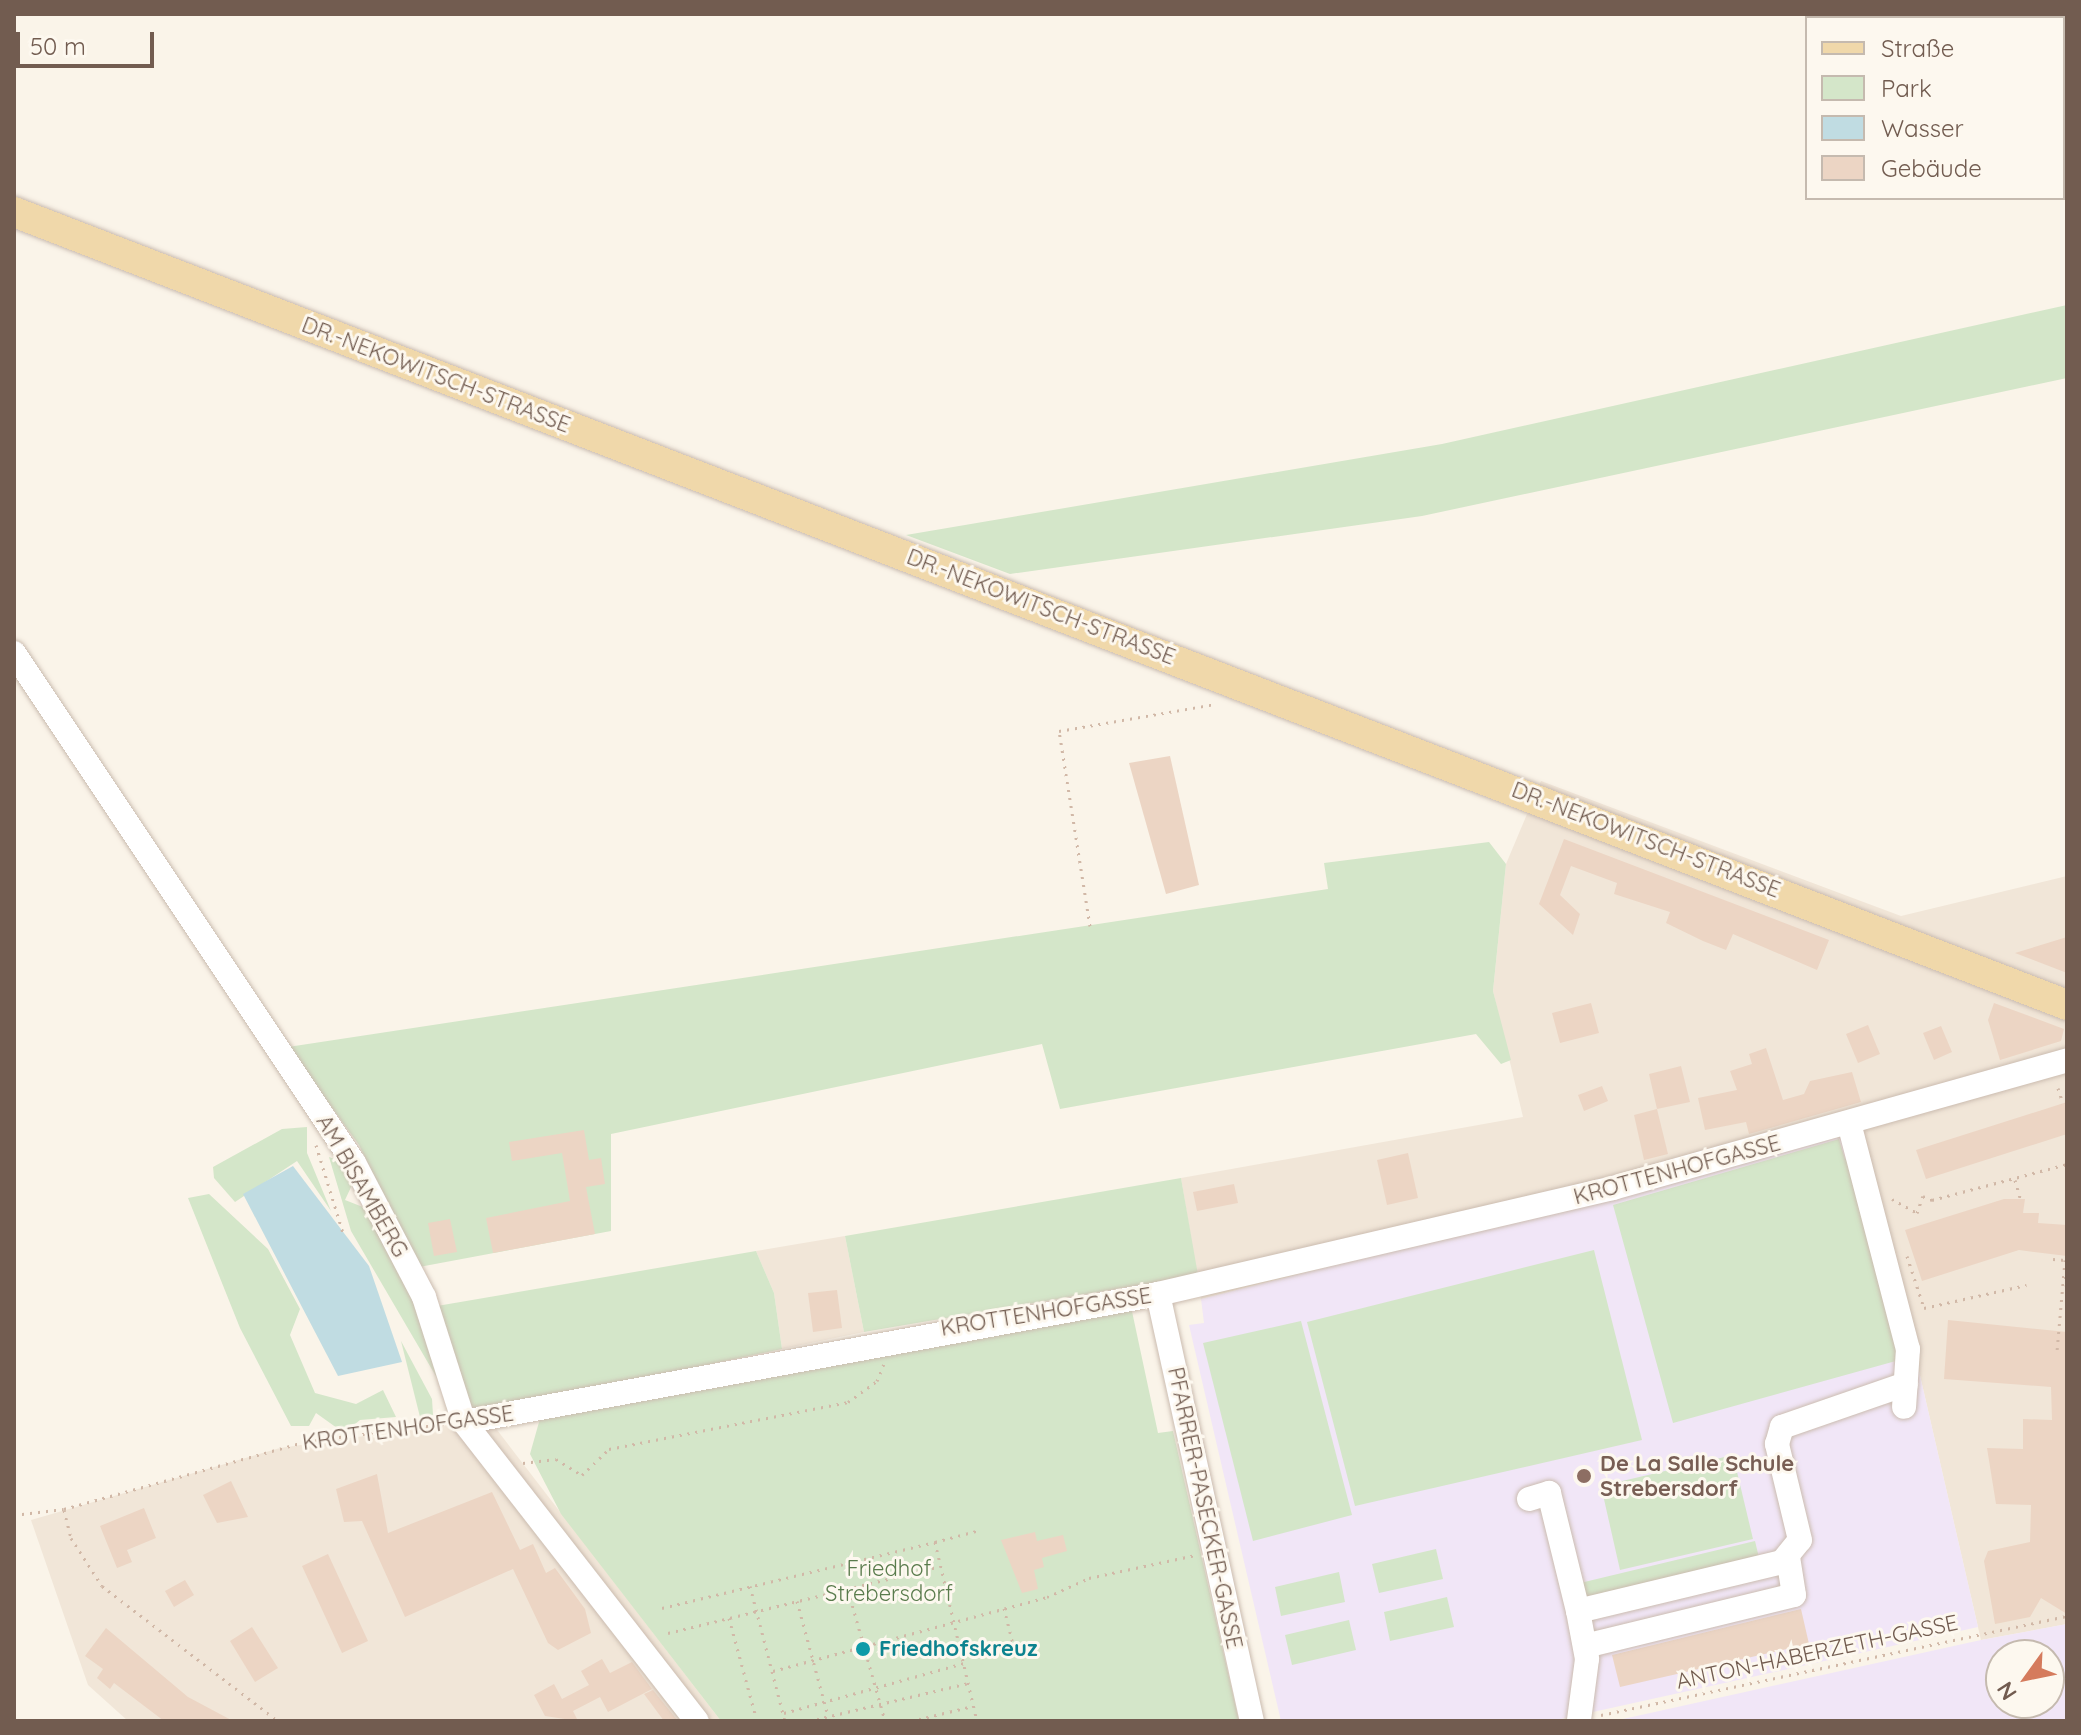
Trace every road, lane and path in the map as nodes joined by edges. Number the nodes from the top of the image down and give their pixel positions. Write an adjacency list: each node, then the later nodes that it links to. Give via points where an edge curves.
1 (14, 212): 5 (main road, DR.-NEKOWITSCH-STRASSE)
2 (14, 653): 9 (street, AM BISAMBERG)
3 (1224, 702): 4 (path, via 1059,731)
4 (1090, 926)
5 (2067, 1005)
6 (2067, 1060): 10 (street, KROTTENHOFGASSE)
7 (2058, 1088): 8 (path)
8 (2063, 1103)
9 (320, 1111): 15 (path, via 314,1137); 22 (street, AM BISAMBERG, via 424,1297)
10 (1849, 1123): 19 (street, KROTTENHOFGASSE, via 1599,1191); 31 (street, via 1908,1349 1905,1396 1782,1427 1777,1444 1800,1540)
11 (2067, 1164): 12 (path)
12 (2015, 1180): 13 (path); 14 (path, via 1923,1196 1917,1213 1887,1194)
13 (2020, 1198)
14 (1892, 1208)
15 (343, 1233)
16 (1906, 1251): 18 (path, via 1924,1308)
17 (2053, 1259): 21 (path, via 2065,1260)
18 (2026, 1285)
19 (1158, 1294): 20 (street, KROTTENHOFGASSE); 30 (street, PFARRER-PASECKER-GASSE)
20 (883, 1340): 22 (street, KROTTENHOFGASSE); 23 (path, via 880,1377 848,1402 609,1449 582,1475 556,1459)
21 (2057, 1352)
22 (464, 1422): 23 (street, AM BISAMBERG); 25 (path, KROTTENHOFGASSE, via 307,1441)
23 (500, 1468): 59 (street, AM BISAMBERG)
24 (1529, 1499): 39 (street, via 1549,1493)
25 (64, 1509): 26 (path, KROTTENHOFGASSE); 58 (path, via 71,1538 102,1586)
26 (14, 1515)
27 (980, 1530): 28 (path)
28 (935, 1542): 32 (path); 33 (path)
29 (1820, 1543): 31 (street)
30 (1214, 1551): 37 (path, via 1089,1578); 66 (street, PFARRER-PASECKER-GASSE)
31 (1792, 1554): 39 (street); 46 (street, via 1794,1595)
32 (941, 1565): 34 (path); 42 (path)
33 (750, 1586): 36 (path); 38 (path)
34 (847, 1588): 35 (path); 44 (path)
35 (797, 1601): 38 (path); 47 (path)
36 (662, 1608)
37 (1004, 1608): 42 (path); 45 (path)
38 (757, 1611): 41 (path); 49 (path)
39 (1578, 1611): 46 (street)
40 (2067, 1616): 57 (path, ANTON-HABERZETH-GASSE)
41 (729, 1618): 43 (path); 60 (path)
42 (954, 1621): 44 (path); 48 (path)
43 (668, 1633)
44 (864, 1645): 47 (path); 51 (path)
45 (1013, 1645)
46 (1585, 1646): 57 (street)
47 (811, 1660): 49 (path); 52 (path)
48 (964, 1663): 50 (path); 51 (path)
49 (773, 1671): 55 (path)
50 (968, 1683): 53 (path); 54 (path)
51 (875, 1687): 52 (path); 53 (path)
52 (823, 1702): 55 (path); 56 (path)
53 (880, 1704): 56 (path); 63 (path)
54 (973, 1705): 64 (path); 65 (path)
55 (784, 1713): 61 (path)
56 (828, 1716): 62 (path)
57 (1579, 1720)
58 (278, 1721)
59 (697, 1721)
60 (757, 1721)
61 (785, 1721)
62 (809, 1721)
63 (885, 1721)
64 (911, 1721)
65 (977, 1721)
66 (1252, 1721)

